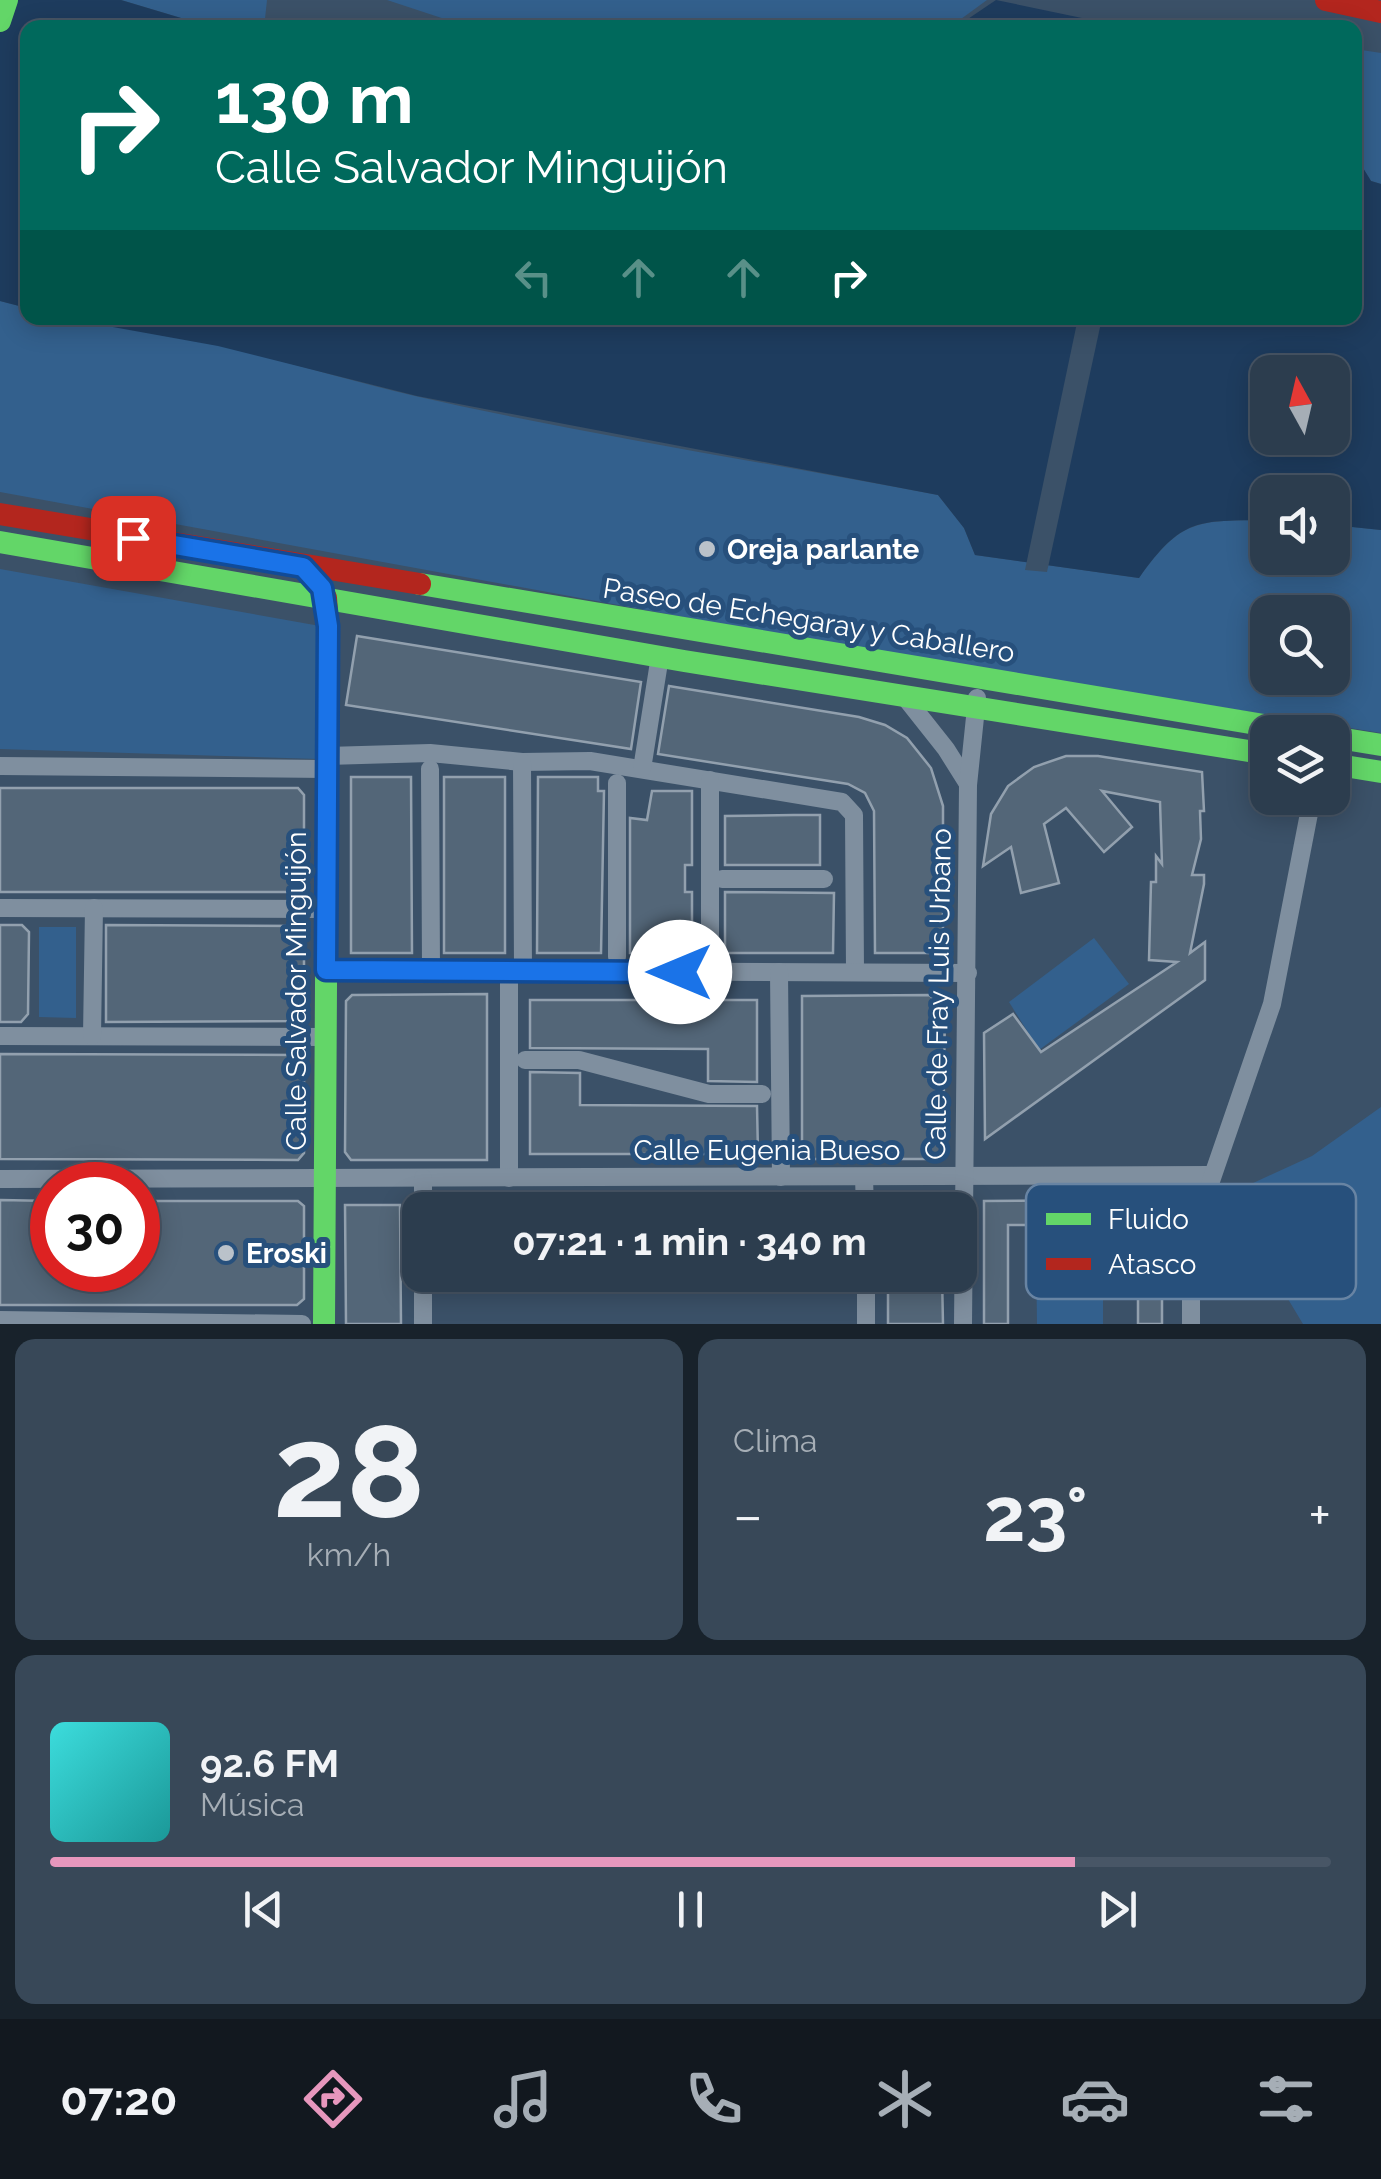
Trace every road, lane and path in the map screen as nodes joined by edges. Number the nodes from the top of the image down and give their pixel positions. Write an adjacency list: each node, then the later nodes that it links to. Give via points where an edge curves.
1 (7, 0): 4 (main road)
2 (1344, 2): 3 (main road)
3 (1381, 12)
4 (0, 21)
5 (8, 518): 7 (main road, Paseo de Echegaray y Caballero)
6 (0, 542): 8 (main road, Paseo de Echegaray y Caballero)
7 (303, 567): 8 (main road); 10 (main road, Paseo de Echegaray y Caballero)
8 (326, 598): 9 (main road, Paseo de Echegaray y Caballero); 17 (main road, Calle Salvador Minguijón)
9 (660, 656): 11 (main road, Paseo de Echegaray y Caballero); 22 (street)
10 (995, 682): 12 (street); 13 (main road, Paseo de Echegaray y Caballero)
11 (903, 696): 12 (main road, Paseo de Echegaray y Caballero); 26 (street)
12 (974, 708): 16 (main road, Paseo de Echegaray y Caballero); 26 (street, Calle de Fray Luis Urbano)
13 (1250, 723)
14 (1350, 740): 15 (main road)
15 (1381, 745)
16 (1250, 751)
17 (327, 762): 18 (street, via 430,753); 19 (street); 32 (main road, Calle Salvador Minguijón)
18 (522, 762): 22 (street); 36 (street)
19 (0, 766)
20 (1350, 767): 23 (main road)
21 (430, 769): 35 (street)
22 (642, 769): 24 (street)
23 (1381, 772)
24 (710, 780): 37 (street); 39 (street, via 850,808)
25 (617, 783): 33 (street)
26 (968, 785): 40 (street, Calle de Fray Luis Urbano)
27 (1309, 815): 47 (street, via 1272,1004)
28 (722, 879): 29 (street)
29 (824, 879)
30 (0, 908): 31 (street)
31 (94, 908): 32 (street); 42 (street)
32 (326, 909): 34 (main road, Calle Salvador Minguijón)
33 (616, 957)
34 (326, 970): 35 (street); 43 (main road, Calle Salvador Minguijón)
35 (431, 970): 36 (street)
36 (516, 971): 37 (street); 51 (street)
37 (710, 972): 38 (street)
38 (779, 972): 39 (street); 48 (street)
39 (855, 972): 40 (street)
40 (968, 973): 46 (street, Calle de Fray Luis Urbano)
41 (0, 1036): 42 (street)
42 (92, 1036): 43 (street)
43 (325, 1037): 53 (main road, Calle Salvador Minguijón)
44 (525, 1060): 45 (street, via 580,1060 708,1094)
45 (762, 1094)
46 (964, 1176): 47 (street, Calle Eugenia Bueso); 49 (street, Calle Eugenia Bueso); 67 (street, Calle de Fray Luis Urbano)
47 (1210, 1176): 54 (street)
48 (781, 1177): 49 (street, Calle Eugenia Bueso); 51 (street, Calle Eugenia Bueso)
49 (864, 1177): 56 (street)
50 (423, 1178): 51 (street, Calle Eugenia Bueso); 53 (street, Calle Eugenia Bueso); 55 (street)
51 (509, 1178)
52 (0, 1179): 53 (street, Calle Eugenia Bueso)
53 (324, 1179): 64 (main road, Calle Salvador Minguijón)
54 (1208, 1184)
55 (423, 1192)
56 (864, 1192)
57 (423, 1292): 65 (street)
58 (866, 1292): 66 (street)
59 (1191, 1299): 68 (street)
60 (0, 1320): 61 (street)
61 (40, 1322): 62 (street)
62 (90, 1322): 63 (street)
63 (302, 1324)
64 (324, 1324)
65 (423, 1324)
66 (866, 1324)
67 (963, 1324)
68 (1191, 1324)

